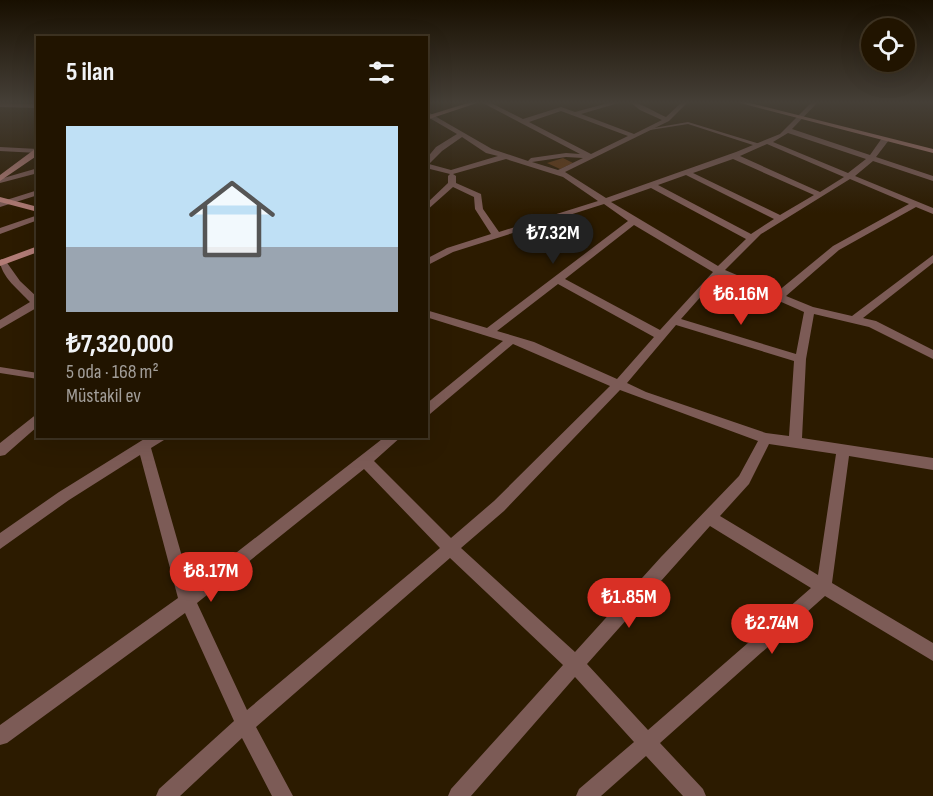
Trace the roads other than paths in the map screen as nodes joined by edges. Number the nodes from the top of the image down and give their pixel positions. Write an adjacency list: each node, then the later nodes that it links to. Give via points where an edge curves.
1 (454, 139): 21 (street)
2 (471, 139): 18 (street)
3 (555, 139): 16 (street)
4 (623, 139): 16 (street)
5 (739, 139): 11 (lane)
6 (772, 139): 10 (street)
7 (815, 139): 19 (street)
8 (882, 139): 9 (street)
9 (885, 140): 13 (street); 19 (street)
10 (767, 142): 11 (street); 27 (street)
11 (758, 145): 17 (street)
12 (0, 149): 14 (street)
13 (933, 150)
14 (36, 151)
15 (36, 153): 29 (street)
16 (590, 156): 20 (street); 25 (street)
17 (733, 156): 26 (street); 33 (street)
18 (504, 157): 20 (street); 24 (street)
19 (872, 158): 27 (street); 28 (street)
20 (520, 160): 25 (street)
21 (428, 163)
22 (428, 166): 24 (street)
23 (36, 171): 29 (street)
24 (451, 172): 30 (street)
25 (560, 172): 34 (street)
26 (686, 172): 31 (street); 41 (street)
27 (849, 177): 33 (street); 37 (street)
28 (933, 179)
29 (0, 180)
30 (452, 184): 36 (street); 44 (street, via 478,196 479,209)
31 (652, 184): 34 (street); 45 (street)
32 (36, 193): 35 (street)
33 (821, 195): 41 (street)
34 (606, 201): 42 (street); 44 (street)
35 (2, 202): 38 (street)
36 (428, 204)
37 (915, 204): 39 (street); 52 (street, via 836,248)
38 (36, 210)
39 (933, 211)
40 (36, 218): 43 (street)
41 (781, 219): 45 (street)
42 (634, 221): 50 (street); 51 (street)
43 (0, 231)
44 (497, 236): 47 (street)
45 (752, 238): 50 (street)
46 (36, 250): 49 (street)
47 (431, 255)
48 (931, 261): 58 (street)
49 (1, 262): 53 (street)
50 (719, 271): 52 (street); 57 (street)
51 (558, 279): 60 (street); 61 (street)
52 (778, 297): 55 (street)
53 (36, 301)
54 (33, 310): 59 (street)
55 (810, 310): 58 (street); 64 (street)
56 (428, 314): 60 (street)
57 (674, 321): 61 (street); 64 (street)
58 (853, 321): 63 (street, via 873,324)
59 (0, 325)
60 (489, 332): 62 (street)
61 (661, 336): 67 (street)
62 (512, 339): 67 (street); 68 (street)
63 (933, 355)
64 (800, 359): 73 (street)
65 (0, 370): 66 (lane)
66 (36, 376)
67 (618, 385): 72 (street); 81 (street, via 500,506)
68 (428, 409)
69 (36, 420): 75 (street)
70 (157, 438): 74 (street)
71 (395, 438): 77 (street)
72 (766, 438): 73 (street); 79 (street, via 744,480)
73 (795, 443): 76 (street)
74 (144, 446): 80 (street); 83 (street)
75 (0, 450)
76 (843, 452): 78 (street); 82 (street)
77 (365, 461): 81 (street); 83 (street)
78 (933, 464)
79 (709, 517): 82 (street); 85 (street)
80 (0, 542)
81 (450, 548): 85 (street); 86 (street)
82 (824, 587): 84 (street); 88 (street)
83 (187, 600): 86 (street); 87 (street)
84 (933, 653)
85 (575, 664): 88 (street); 91 (street)
86 (245, 724): 89 (street); 90 (street)
87 (0, 736)
88 (645, 742): 92 (street); 93 (street)
89 (166, 796)
90 (283, 796)
91 (458, 796)
92 (586, 796)
93 (696, 796)

